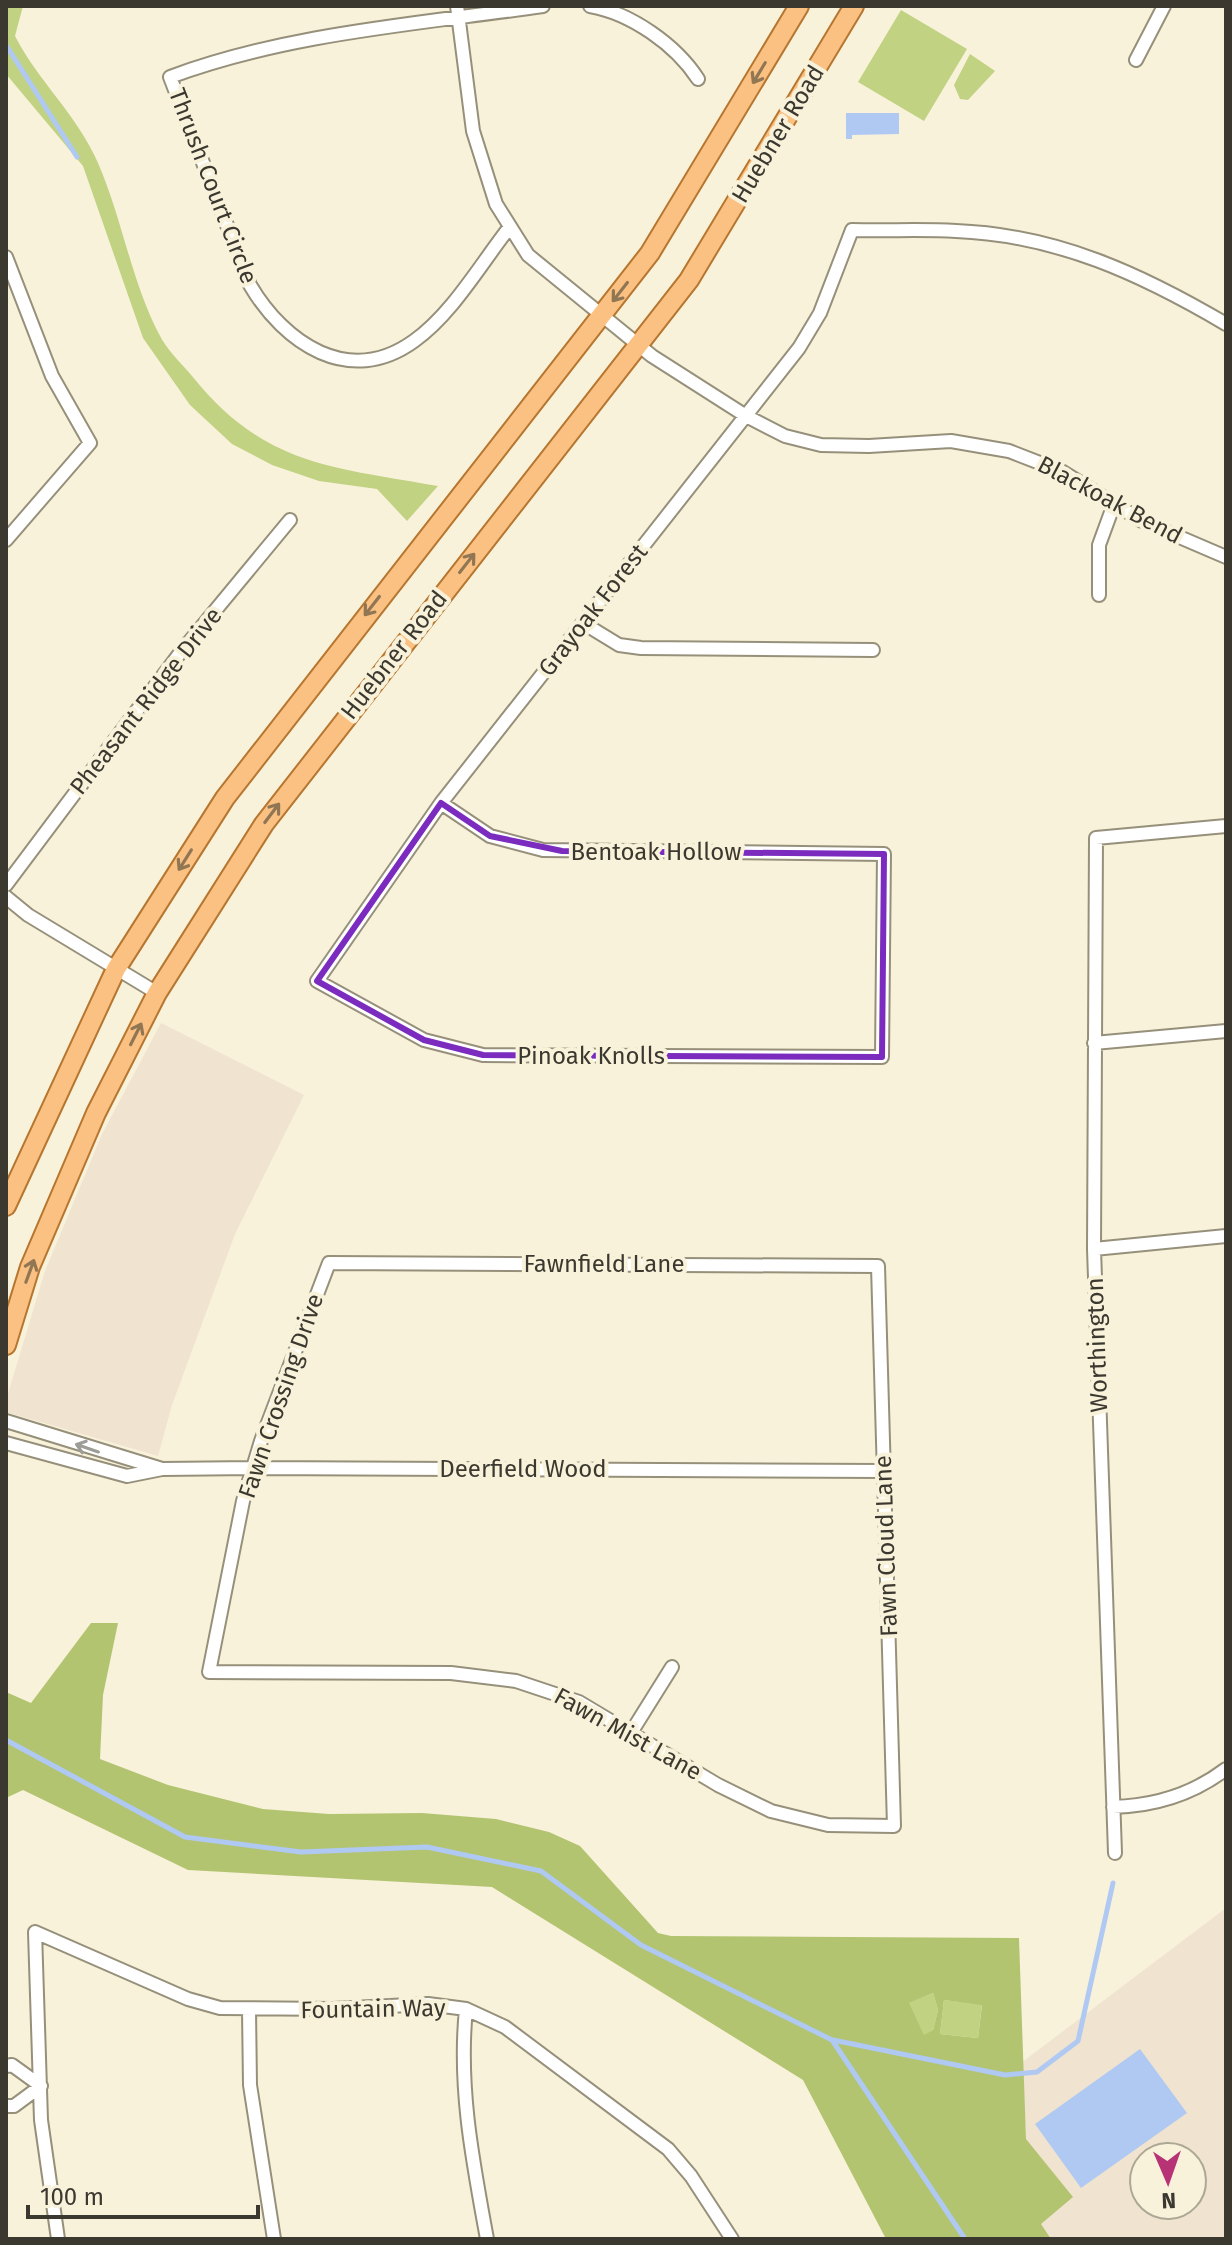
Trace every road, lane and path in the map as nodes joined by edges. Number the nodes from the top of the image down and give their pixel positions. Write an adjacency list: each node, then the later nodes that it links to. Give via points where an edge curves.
1 (543, 6): 6 (street)
2 (590, 6): 8 (street, via 676,49)
3 (799, 6): 11 (main road, Huebner Road, one-way to 11, via 650,253)
4 (854, 6): 13 (main road, Huebner Road, via 689,280)
5 (1164, 6): 7 (street)
6 (458, 12): 9 (street, Blackoak Bend, via 478,156); 9 (street, Thrush Court Circle, via 260,49 170,77 250,285 265,311 309,349 351,359 373,358 414,342)
7 (1136, 60)
8 (698, 79)
9 (509, 228): 11 (street, Blackoak Bend, via 528,255)
10 (6, 257): 17 (street, via 52,376 90,443)
11 (602, 315): 13 (street, Blackoak Bend); 26 (main road, Huebner Road, one-way to 26, via 242,774)
12 (1226, 324): 14 (street, Grayoak Forest, via 1161,285 1065,248 958,231 852,230 820,313)
13 (639, 344): 14 (street, Blackoak Bend); 28 (main road, Huebner Road, one-way to 13, via 272,813)
14 (746, 416): 15 (street, Blackoak Bend, via 785,436 821,445 951,441 1009,451 1063,472); 20 (street, Grayoak Forest)
15 (1114, 504): 18 (street, Blackoak Bend); 19 (street, via 1099,545)
16 (290, 520): 24 (street, Pheasant Ridge Drive, via 180,653)
17 (6, 540)
18 (1226, 557)
19 (1099, 595)
20 (583, 623): 21 (street, via 619,645 641,648); 22 (street, Grayoak Forest)
21 (873, 650)
22 (441, 803): 27 (street, Grayoak Forest); 31 (street, Bentoak Hollow, via 490,836 543,850 884,854)
23 (1226, 826): 30 (street, Worthington, via 1096,838)
24 (6, 885)
25 (6, 897): 26 (street)
26 (116, 969): 28 (street); 32 (main road, Huebner Road)
27 (317, 981): 31 (street, Pinoak Knolls, via 424,1040 483,1055)
28 (157, 993): 37 (main road, Huebner Road, one-way to 28, via 30,1267 96,1113)
29 (1226, 1031): 30 (street)
30 (1094, 1043): 34 (street, Worthington)
31 (882, 1057)
32 (6, 1206)
33 (1226, 1236): 34 (street)
34 (1094, 1249): 47 (street, Worthington)
35 (329, 1263): 36 (street, Fawnfield Lane); 40 (street, Fawn Crossing Drive)
36 (878, 1266): 42 (street, Fawn Cloud Lane)
37 (6, 1345)
38 (6, 1421): 41 (street, Deerfield Wood, one-way to 38)
39 (6, 1443): 41 (street, Deerfield Wood, via 116,1475)
40 (253, 1468): 41 (street, Deerfield Wood); 42 (street, Deerfield Wood); 44 (street, Fawn Crossing Drive)
41 (162, 1469)
42 (884, 1471): 48 (street, Fawn Cloud Lane)
43 (672, 1667): 45 (street)
44 (209, 1672): 45 (street, Fawn Mist Lane, via 484,1675 548,1689)
45 (632, 1731): 48 (street, Fawn Mist Lane, via 771,1811 828,1825)
46 (1226, 1769): 47 (street, via 1161,1801)
47 (1113, 1807): 49 (street, Worthington)
48 (894, 1826)
49 (1115, 1853)
50 (466, 2009): 51 (street, Fountain Way, via 428,2004); 57 (street, via 461,2056 467,2128); 58 (street, Fountain Way, via 505,2027 668,2149)
51 (249, 2010): 53 (street, Fountain Way, via 188,1999 35,1932); 56 (street, via 250,2085)
52 (6, 2066): 53 (street)
53 (41, 2086): 54 (street); 55 (street)
54 (6, 2106)
55 (58, 2239)
56 (274, 2239)
57 (487, 2239)
58 (732, 2239)

